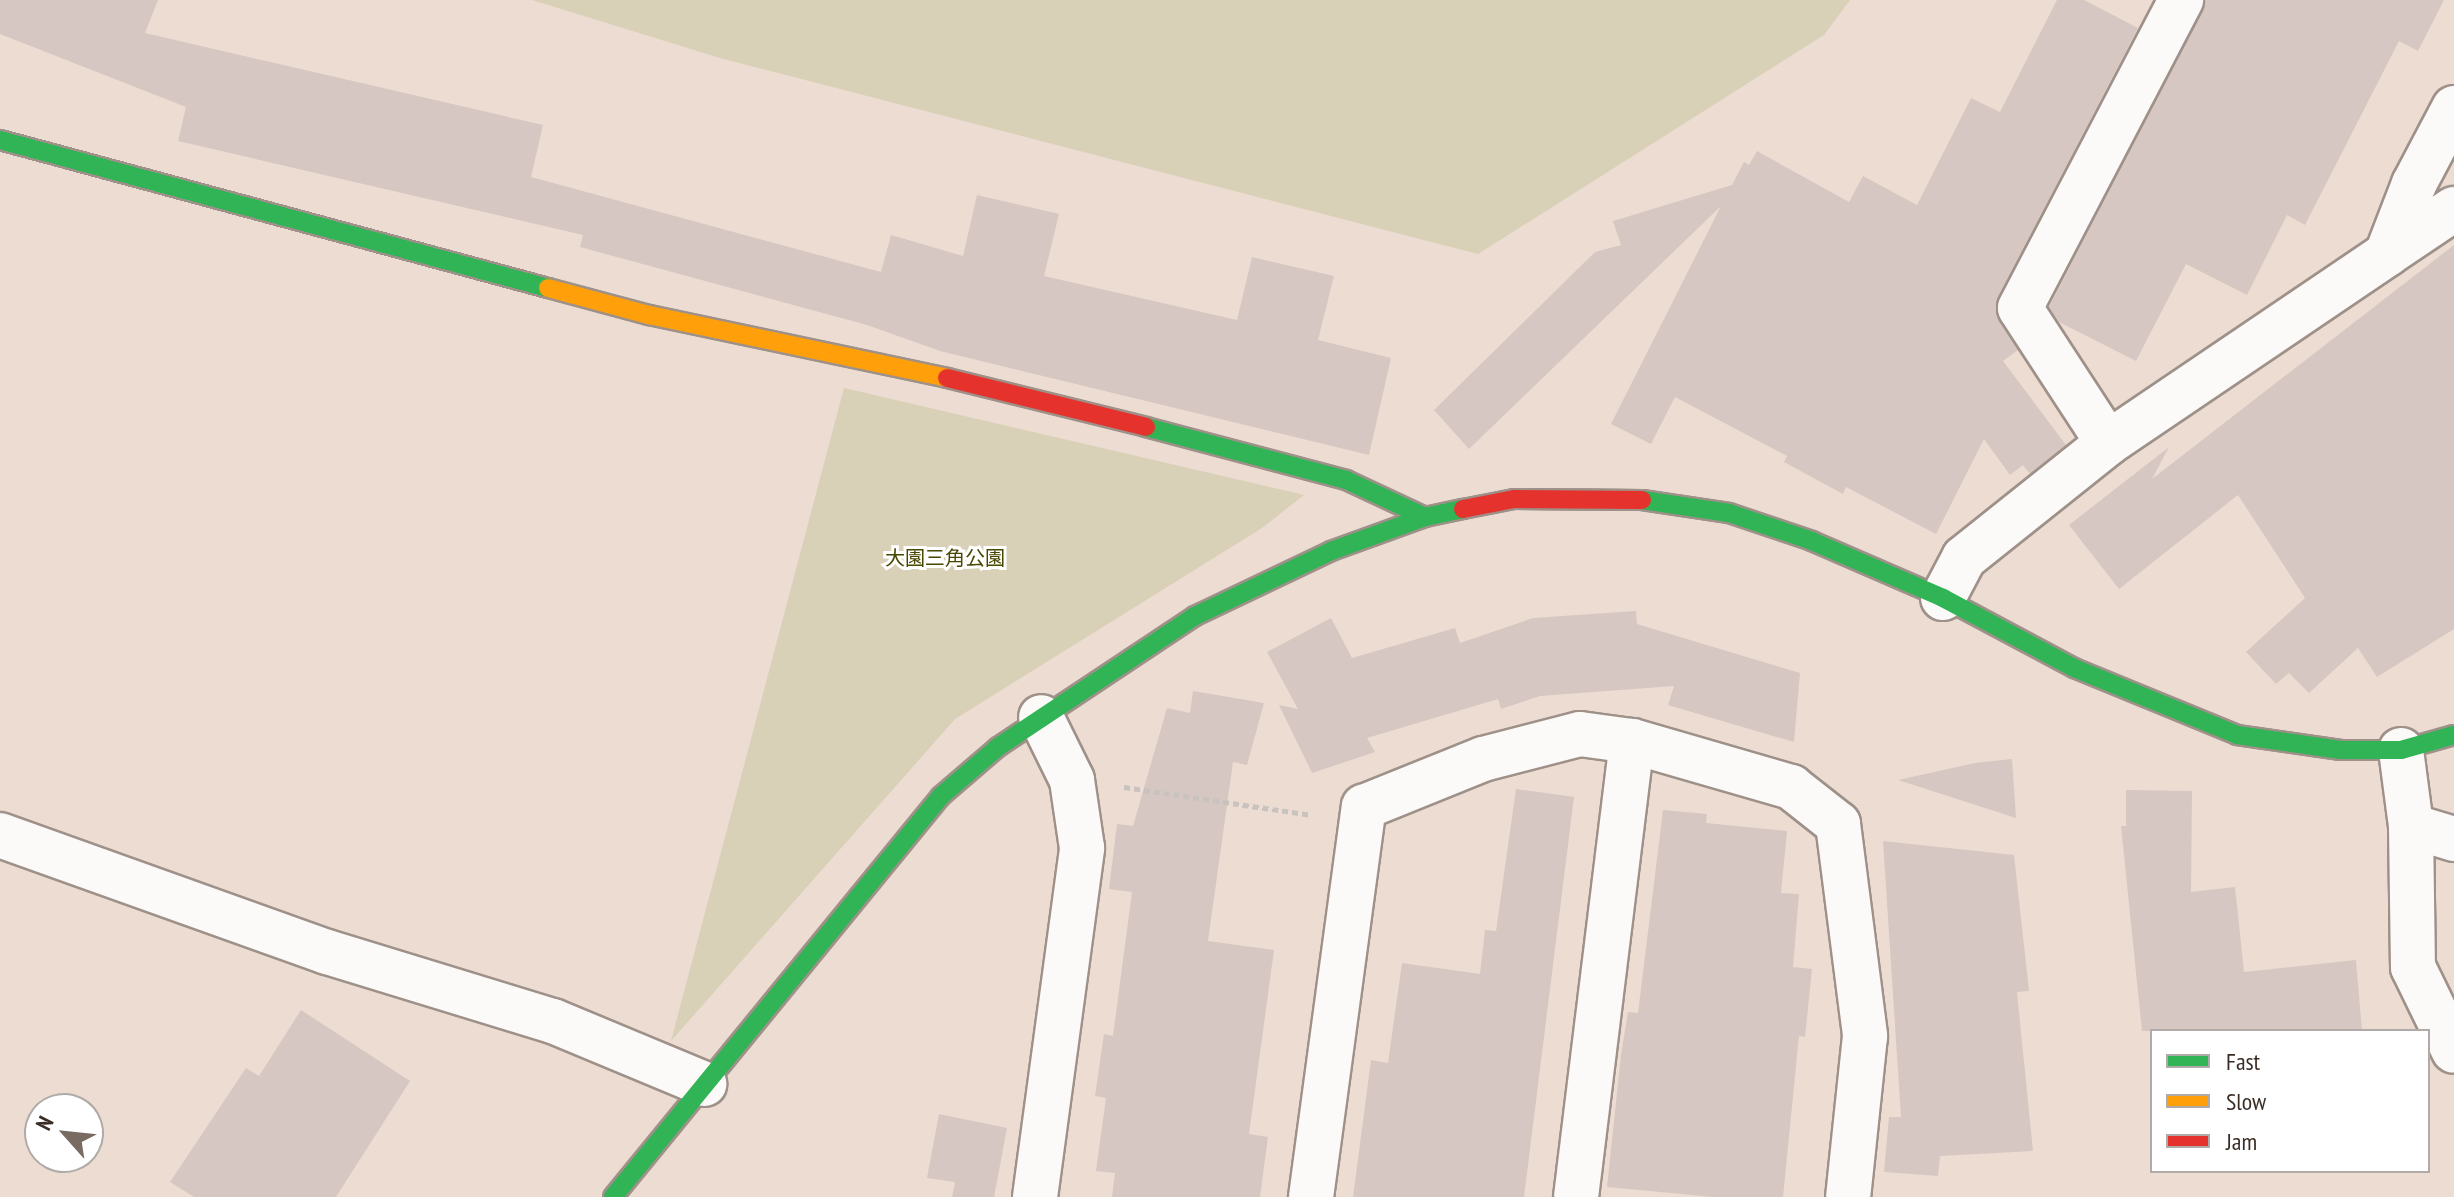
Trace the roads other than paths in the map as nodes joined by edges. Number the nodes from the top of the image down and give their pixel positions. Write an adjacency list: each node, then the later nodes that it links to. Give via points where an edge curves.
1 (2181, 0): 6 (street, via 2020,308)
2 (2454, 108): 5 (street, via 2414,184)
3 (0, 140): 7 (street, via 649,315 863,357 1280,461 1346,480)
4 (2454, 209): 5 (street)
5 (2387, 254): 6 (street)
6 (2108, 443): 8 (street, via 1964,558)
7 (1425, 517): 8 (street, via 1514,499 1615,496 1729,513 1812,541); 9 (street, via 1331,551 1195,616)
8 (1943, 598): 12 (street, via 2074,668 2237,735 2341,750)
9 (1041, 717): 17 (street, via 941,796); 19 (street, via 1072,780 1082,848)
10 (2454, 735): 12 (street)
11 (1632, 741): 20 (street, via 1580,734 1483,759 1364,807); 21 (street); 22 (street, via 1791,787 1838,824 1865,1036)
12 (2401, 750): 13 (street)
13 (2411, 826): 15 (street); 16 (street, via 2413,967)
14 (0, 835): 17 (street, via 327,952 553,1021)
15 (2454, 839)
16 (2454, 1051)
17 (704, 1084): 18 (street)
18 (613, 1197)
19 (1035, 1197)
20 (1311, 1197)
21 (1576, 1197)
22 (1848, 1197)

